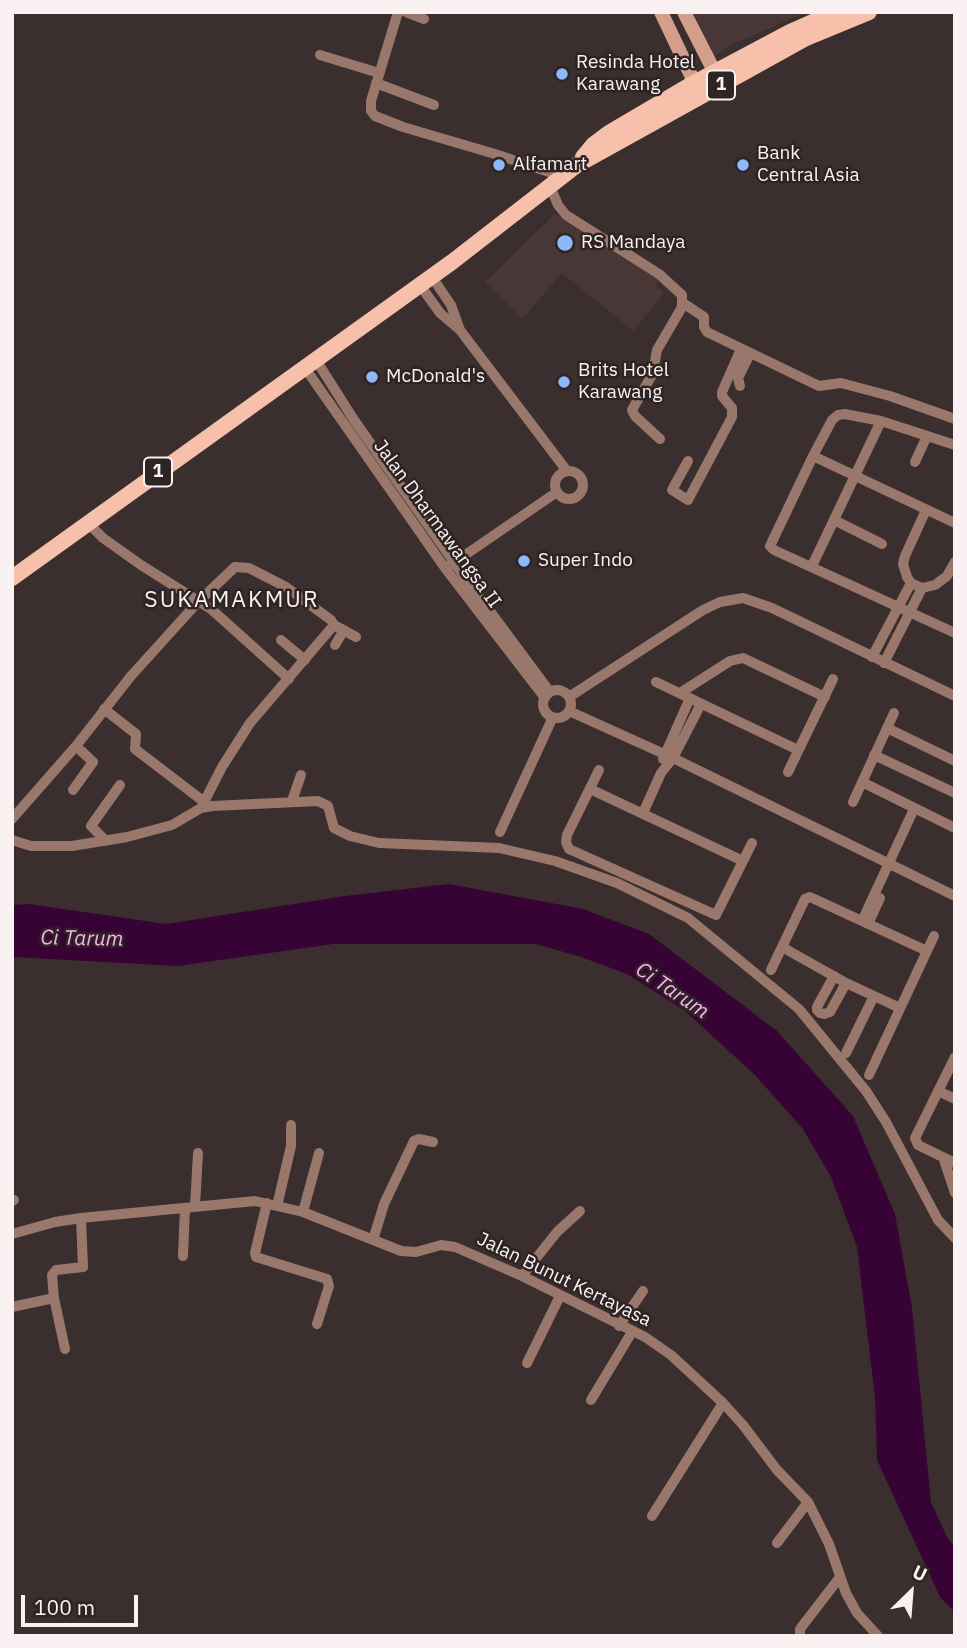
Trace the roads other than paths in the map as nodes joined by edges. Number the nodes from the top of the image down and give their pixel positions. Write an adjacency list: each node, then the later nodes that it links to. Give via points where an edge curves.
1 (398, 12): 10 (street)
2 (406, 12): 7 (street)
3 (661, 12): 11 (street)
4 (684, 12): 9 (street)
5 (835, 12): 11 (main road, 1, via 790,32)
6 (870, 12): 11 (main road, 1)
7 (424, 19)
8 (320, 55): 10 (street)
9 (711, 65)
10 (377, 78): 12 (street); 13 (street, via 371,101 376,116 495,154)
11 (698, 89): 13 (main road, 1, via 609,133)
12 (434, 105)
13 (555, 181): 14 (main road, 1); 15 (street, via 558,205 566,215 659,274 680,292)
14 (426, 281): 16 (street, via 440,313); 16 (street, via 451,305); 18 (main road, 1)
15 (683, 303): 17 (street, via 704,317 707,332); 23 (street, via 659,345 655,368 632,410)
16 (460, 330): 28 (street)
17 (745, 352): 19 (street); 20 (street, via 819,386 841,383); 26 (street, via 722,392 732,417 688,500 672,489)
18 (311, 364): 31 (main road, 1); 39 (street, Jalan Dharmawangsa II)
19 (740, 386)
20 (955, 419)
21 (881, 421): 22 (street); 25 (street, via 838,415); 29 (street)
22 (927, 436): 24 (street); 27 (street)
23 (660, 439)
24 (955, 445)
25 (813, 456): 29 (street); 40 (street, via 770,545)
26 (688, 461)
27 (915, 463)
28 (567, 471): 30 (street, via 556,479); 30 (street, via 577,472 583,490 566,499)
29 (855, 476): 32 (street); 33 (street)
30 (557, 492): 39 (street)
31 (114, 505): 35 (main road, 1); 36 (street, via 100,528)
32 (926, 510): 34 (street); 43 (street, via 903,564)
33 (834, 520): 37 (street); 40 (street)
34 (955, 523)
35 (89, 524): 36 (street); 41 (main road, 1)
36 (103, 538): 45 (street)
37 (882, 544)
38 (955, 562): 42 (street)
39 (450, 565): 60 (street, Jalan Dharmawangsa II)
40 (811, 566): 46 (street)
41 (12, 578)
42 (951, 578): 44 (street)
43 (911, 583): 44 (street); 46 (street)
44 (922, 588): 47 (street)
45 (198, 602): 48 (street, via 235,567 243,566 286,587); 57 (street); 66 (street)
46 (899, 606): 47 (street); 54 (street)
47 (910, 611): 50 (street); 56 (street)
48 (334, 625): 49 (street); 55 (street)
49 (344, 631): 51 (street); 53 (street)
50 (955, 633)
51 (356, 637)
52 (281, 640): 55 (street)
53 (335, 645)
54 (872, 657): 56 (street); 63 (street, via 756,601 731,599 703,610)
55 (305, 660): 57 (street)
56 (884, 663): 62 (street)
57 (289, 679): 86 (street, via 240,737)
58 (833, 680): 64 (street)
59 (656, 682): 61 (street)
60 (547, 695): 63 (street, via 564,692); 69 (street, via 543,706)
61 (685, 696): 64 (street, via 730,661 743,658); 65 (street); 74 (street)
62 (955, 696)
63 (569, 697): 67 (street)
64 (825, 697): 72 (street)
65 (701, 704): 72 (street); 74 (street)
66 (104, 709): 71 (street); 86 (street, via 136,734 135,749)
67 (569, 711): 69 (street); 74 (street)
68 (894, 713): 70 (street)
69 (553, 717): 91 (street)
70 (887, 728): 73 (street); 75 (street)
71 (76, 746): 82 (street, via 93,762); 89 (street)
72 (798, 750): 77 (street)
73 (874, 755): 79 (street); 83 (street)
74 (669, 756): 88 (street); 96 (street)
75 (955, 761)
76 (598, 770): 81 (street)
77 (788, 772)
78 (301, 775): 84 (street)
79 (862, 782): 85 (street); 87 (street)
80 (120, 785): 93 (street, via 91,826)
81 (590, 789): 88 (street); 95 (street, via 567,835 569,849 716,915)
82 (73, 790)
83 (955, 793)
84 (292, 801): 86 (street); 125 (street, via 325,803 334,828 361,839 499,848 555,861 617,883 688,918 799,1009 866,1091 938,1220)
85 (853, 802)
86 (202, 805): 93 (street, via 172,825)
87 (917, 810): 90 (street); 96 (street)
88 (643, 813): 95 (street)
89 (12, 819)
90 (955, 828)
91 (500, 832)
92 (12, 840): 93 (street, via 31,846)
93 (106, 841)
94 (752, 843): 95 (street)
95 (743, 861)
96 (890, 865): 97 (street); 98 (street)
97 (955, 896)
98 (865, 923): 100 (street, via 810,897); 101 (street)
99 (934, 936): 101 (street)
100 (782, 947): 102 (street); 103 (street)
101 (927, 951): 106 (street)
102 (771, 970)
103 (834, 976): 104 (street); 104 (street, via 817,1007 820,1013 828,1014)
104 (846, 983): 105 (street)
105 (874, 996): 106 (street); 107 (street)
106 (900, 1008): 109 (street)
107 (846, 1053)
108 (955, 1057): 110 (street)
109 (869, 1076)
110 (938, 1091): 111 (street); 116 (street, via 915,1138 918,1145)
111 (955, 1099)
112 (291, 1125): 119 (street, via 291,1146)
113 (433, 1142): 126 (street, via 414,1141 384,1204)
114 (198, 1153): 120 (street)
115 (319, 1153): 121 (street)
116 (943, 1157): 117 (street); 118 (street)
117 (955, 1163)
118 (955, 1193)
119 (272, 1204): 120 (street, Jalan Bunut Kertayasa, via 244,1201); 121 (street, Jalan Bunut Kertayasa); 133 (street, via 256,1257 329,1282)
120 (190, 1207): 123 (street, Jalan Bunut Kertayasa); 127 (street)
121 (303, 1212): 126 (street, Jalan Bunut Kertayasa)
122 (580, 1212): 128 (street, via 557,1232)
123 (81, 1218): 124 (street, Jalan Bunut Kertayasa); 131 (street, via 84,1264 55,1270)
124 (12, 1234)
125 (955, 1238)
126 (373, 1240): 128 (street, Jalan Bunut Kertayasa, via 410,1252 449,1246)
127 (183, 1256)
128 (522, 1276): 130 (street, Jalan Bunut Kertayasa)
129 (643, 1292): 134 (street)
130 (559, 1296): 134 (street, Jalan Bunut Kertayasa); 137 (street)
131 (54, 1298): 132 (street); 136 (street)
132 (12, 1307)
133 (317, 1324)
134 (619, 1325): 135 (street, Jalan Bunut Kertayasa)
135 (632, 1332): 138 (street); 139 (street, Jalan Bunut Kertayasa, via 671,1355)
136 (65, 1349)
137 (527, 1363)
138 (591, 1400)
139 (723, 1404): 140 (street, Jalan Bunut Kertayasa); 141 (street)
140 (808, 1502): 142 (street); 143 (street, Jalan Bunut Kertayasa)
141 (652, 1516)
142 (778, 1543)
143 (840, 1577): 144 (street, Jalan Bunut Kertayasa); 145 (street, via 800,1629)
144 (865, 1632): 146 (street, Jalan Bunut Kertayasa)
145 (800, 1636)
146 (878, 1636)

